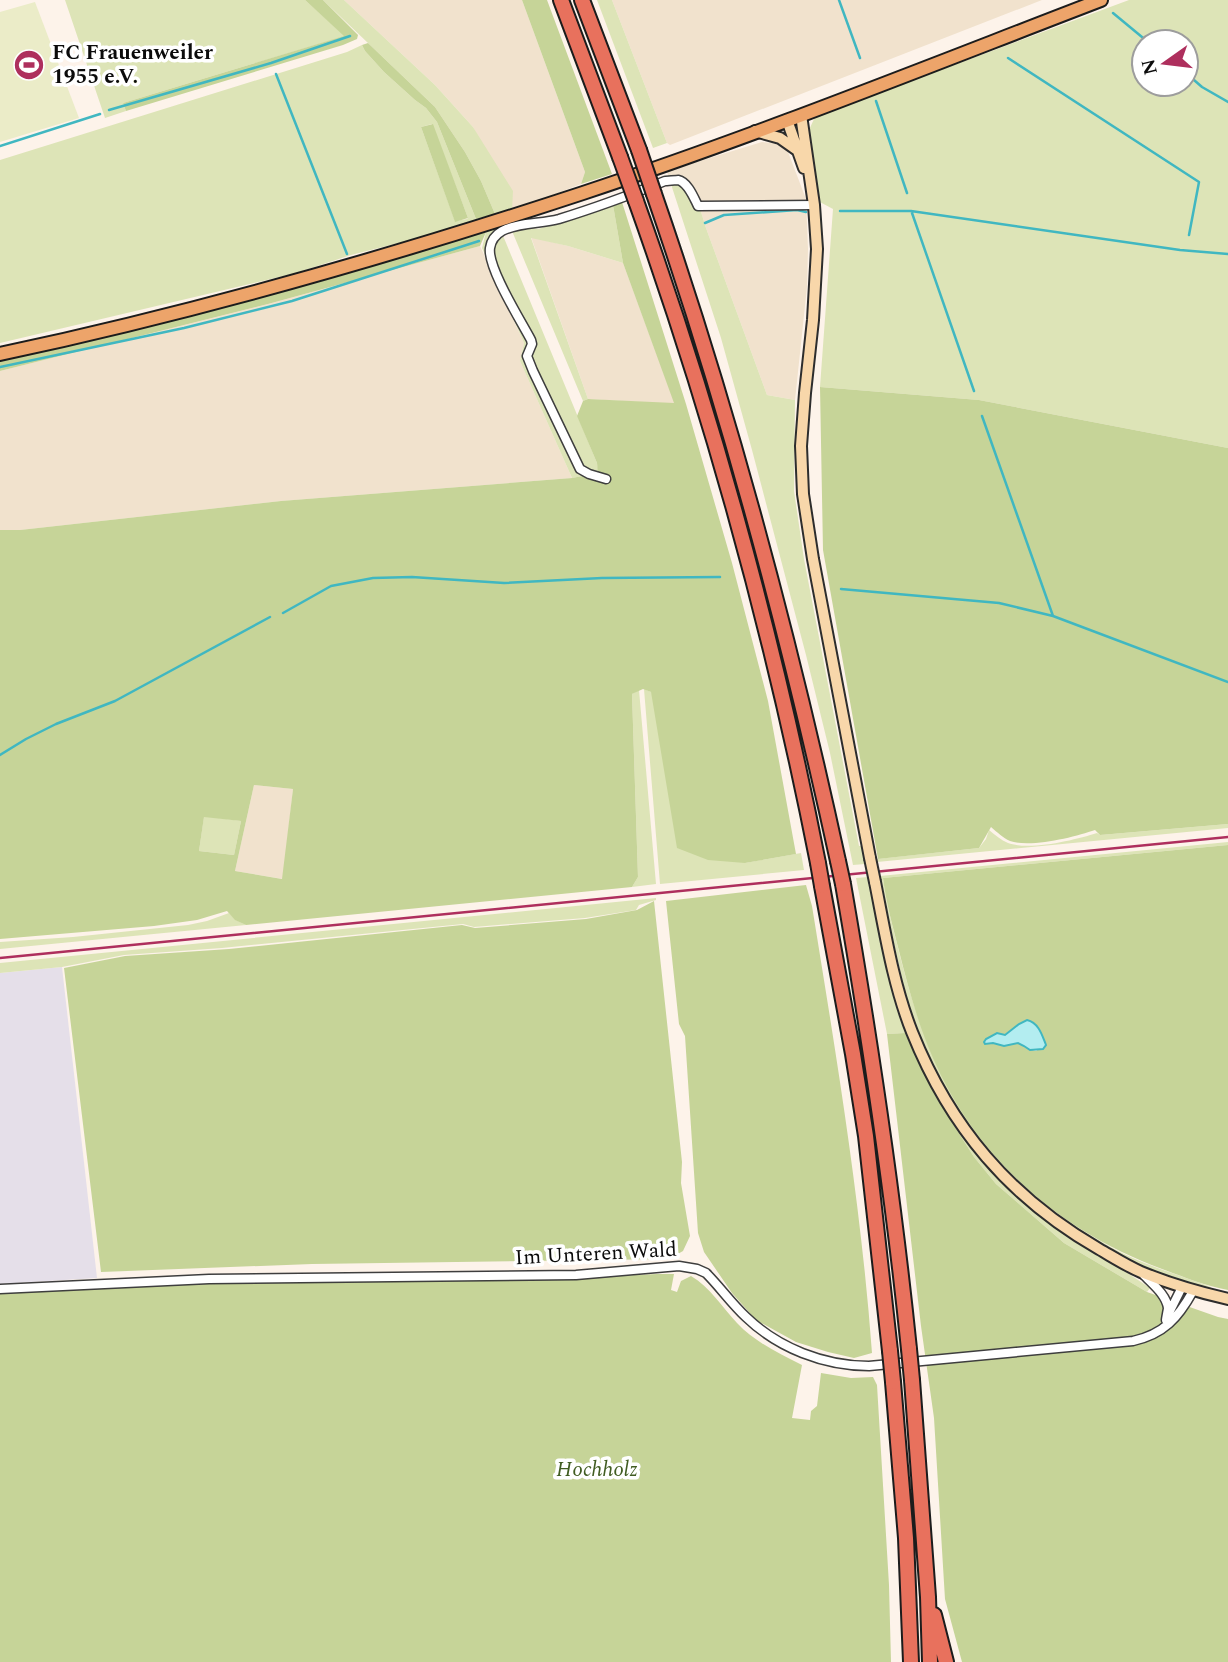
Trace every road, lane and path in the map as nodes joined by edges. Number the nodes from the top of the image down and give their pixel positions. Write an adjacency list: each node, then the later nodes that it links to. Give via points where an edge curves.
1 (561, 0): 19 (highway, bridge, via 675,314 735,512 796,758 866,1136 893,1382)
2 (582, 0): 18 (highway, bridge, via 674,251 737,455 815,756 843,884 893,1204)
3 (1101, 0): 4 (main road)
4 (801, 114): 5 (main road); 8 (main road)
5 (787, 120): 6 (main road); 7 (main road)
6 (755, 131): 7 (main road, via 780,138); 10 (main road, via 422,244 191,309)
7 (798, 152): 8 (main road)
8 (811, 187): 9 (main road)
9 (814, 205): 11 (street, via 698,206 682,182 665,181 615,201 496,235 490,257 531,340 527,356 533,371 580,469); 12 (main road, bridge, via 817,249 801,446 803,494 891,962 912,1030 941,1093 981,1151 1037,1208)
10 (0, 354)
11 (606, 479)
12 (1141, 1272): 14 (main road); 16 (street, via 1164,1297)
13 (0, 1289): 17 (street, Im Unteren Wald, via 209,1279 576,1275 679,1266 706,1273 747,1318 787,1347 847,1365 1133,1342)
14 (1187, 1289): 15 (main road); 16 (street); 17 (street, Im Unteren Wald, via 1183,1309)
15 (1228, 1298)
16 (1166, 1320): 17 (street)
17 (1156, 1332)
18 (928, 1597): 20 (highway); 21 (highway)
19 (911, 1662)
20 (930, 1662)
21 (946, 1662)

